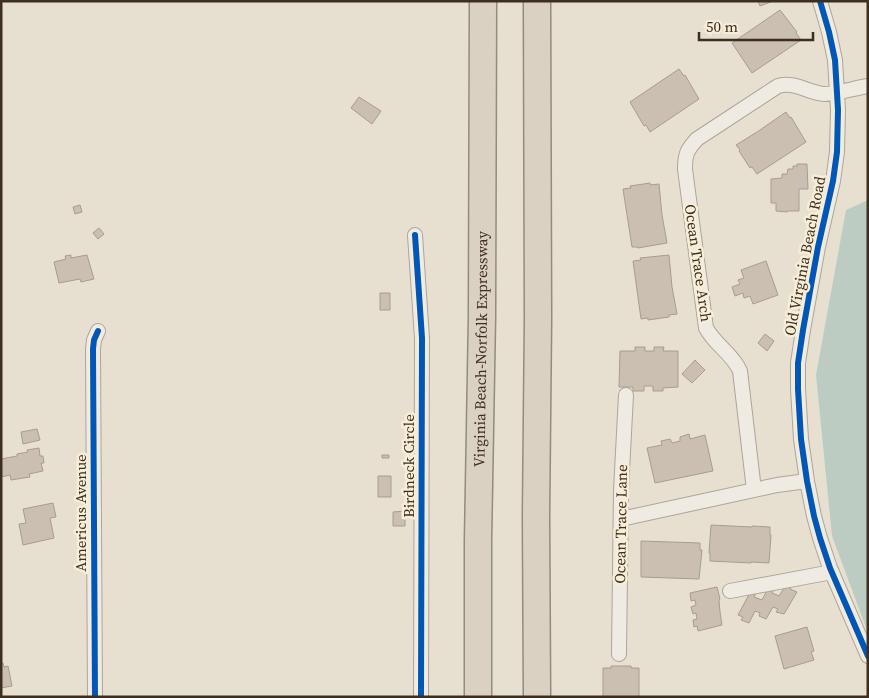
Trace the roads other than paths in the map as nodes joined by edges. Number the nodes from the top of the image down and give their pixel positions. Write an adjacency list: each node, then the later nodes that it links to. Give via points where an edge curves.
1 (483, 1): 12 (highway, Virginia Beach-Norfolk Expressway)
2 (537, 1): 21 (highway)
3 (820, 1): 5 (street, Old Virginia Beach Road, via 829,32)
4 (868, 86): 5 (street, Ocean Trace Arch)
5 (838, 92): 9 (street, Old Virginia Beach Road, via 833,181 798,363 801,439); 10 (street, Ocean Trace Arch, via 825,94 785,84 778,86 697,139 685,155 706,328 711,338 736,361 740,371)
6 (415, 235): 18 (street, Birdneck Circle, via 422,338)
7 (98, 331): 17 (street, Americus Avenue, via 93,350)
8 (626, 395): 11 (street, Ocean Trace Lane)
9 (807, 481): 10 (street); 13 (street, Old Virginia Beach Road, via 820,538)
10 (754, 490): 11 (street)
11 (621, 519): 15 (street, Ocean Trace Lane)
12 (478, 541): 19 (highway); 20 (highway, Virginia Beach-Norfolk Expressway)
13 (832, 572): 14 (street); 16 (street, Old Virginia Beach Road)
14 (730, 591)
15 (619, 654)
16 (868, 656)
17 (95, 697)
18 (421, 697)
19 (467, 697)
20 (478, 697)
21 (537, 697)

